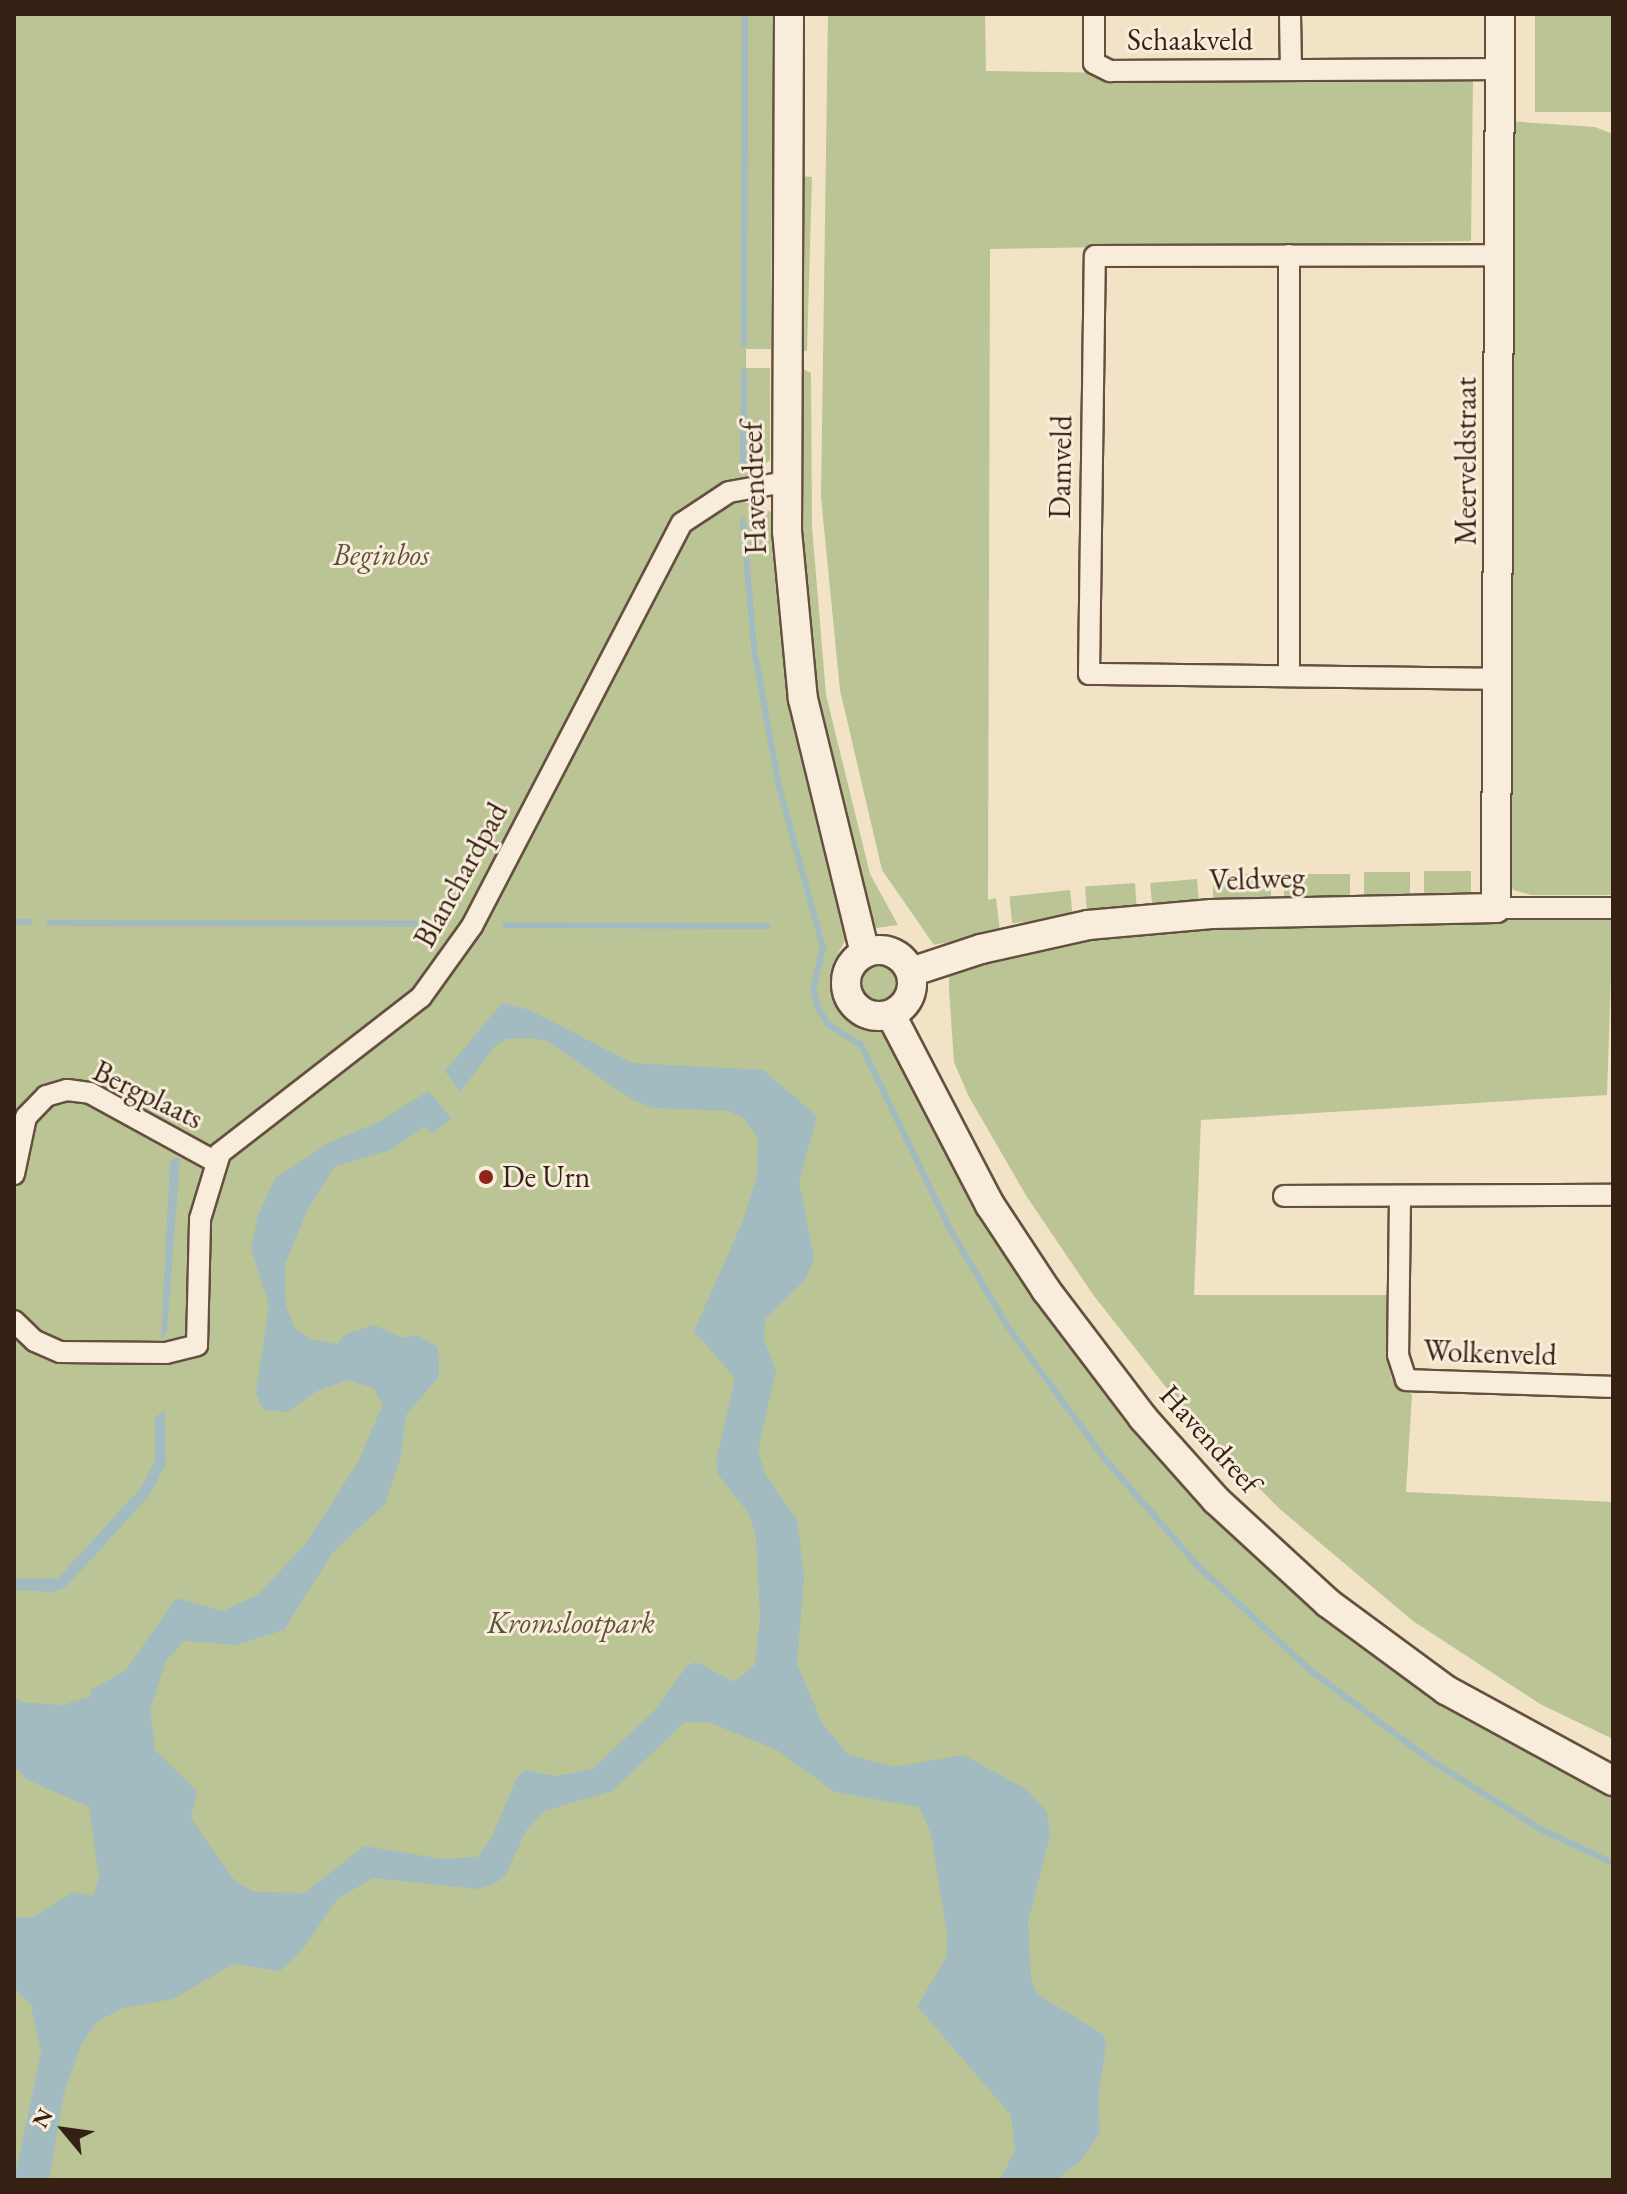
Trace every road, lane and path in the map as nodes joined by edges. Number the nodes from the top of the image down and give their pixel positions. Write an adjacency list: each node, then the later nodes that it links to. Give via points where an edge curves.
1 (789, 14): 9 (street, Havendreef)
2 (1094, 14): 6 (street, Schaakveld, via 1094,63 1099,68)
3 (1290, 14): 6 (street, Schaakveld)
4 (1500, 14): 5 (street, Meerveldstraat)
5 (1499, 69): 6 (street, Schaakveld); 8 (street, Meerveldstraat)
6 (1291, 70)
7 (1289, 255): 8 (street, Damveld); 10 (street); 10 (street, Damveld, via 1102,254 1093,260 1089,674)
8 (1500, 255): 11 (street, Meerveldstraat)
9 (785, 482): 14 (street, Havendreef, via 803,699); 17 (street, Blanchardpad, via 729,492 682,523 448,964 391,1025 245,1131)
10 (1289, 673): 11 (street, Damveld)
11 (1500, 679): 12 (street, Meerveldstraat)
12 (1496, 908): 13 (street, Veldweg); 15 (street, Veldweg, via 1212,914 1088,925 981,949)
13 (1613, 908)
14 (865, 953): 15 (street, via 897,955); 16 (street, via 849,968 851,1001 869,1015)
15 (911, 972): 16 (street, via 911,992)
16 (891, 1015): 24 (street, Havendreef, via 990,1205 1046,1290 1143,1418 1216,1500 1328,1603 1435,1682)
17 (216, 1162): 18 (street, Bergplaats, via 90,1093 67,1090 46,1096 26,1117); 22 (street, Blanchardpad, via 200,1219 197,1345 166,1353 60,1352 35,1341)
18 (14, 1174)
19 (1613, 1195): 21 (street)
20 (1284, 1196): 21 (street)
21 (1400, 1197): 23 (street, Wolkenveld, via 1398,1355 1406,1380)
22 (14, 1321)
23 (1613, 1387)
24 (1613, 1781)

